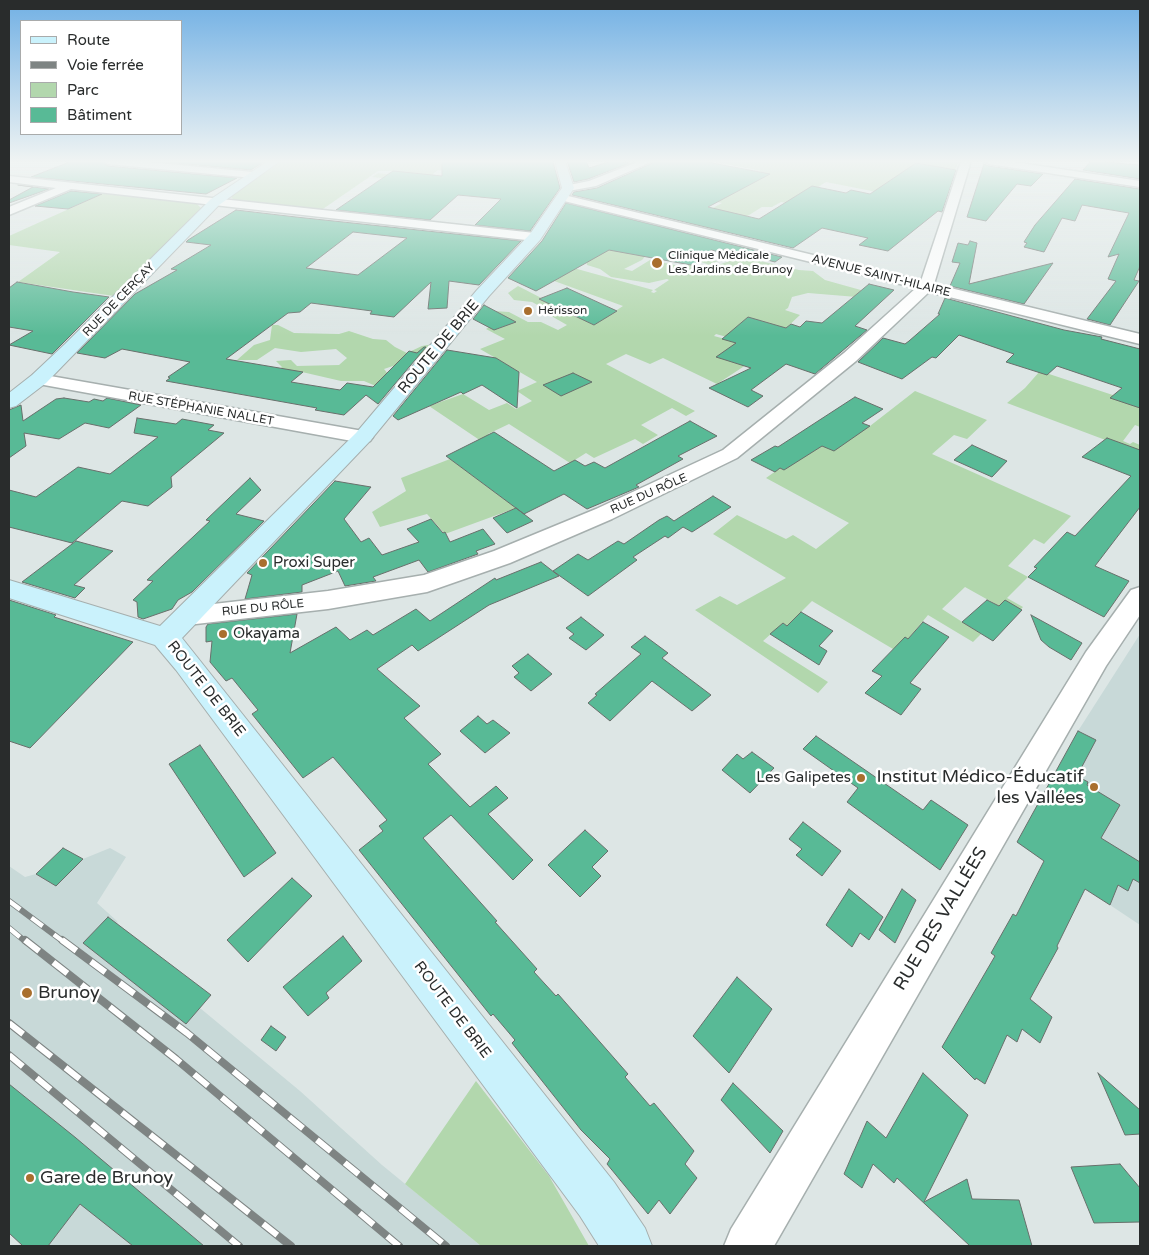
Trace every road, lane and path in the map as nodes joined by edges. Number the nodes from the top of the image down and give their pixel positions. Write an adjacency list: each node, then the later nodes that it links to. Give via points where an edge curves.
1 (198, 220): 9 (street, RUE DE CERÇAY)
2 (376, 220): 6 (street)
3 (547, 220): 6 (street, ROUTE DE BRIE)
4 (668, 220): 7 (street, AVENUE SAINT-HILAIRE)
5 (949, 220): 7 (street, RUE DU RÔLE)
6 (535, 237): 11 (street, ROUTE DE BRIE)
7 (926, 287): 8 (street, AVENUE SAINT-HILAIRE); 14 (street, RUE DU RÔLE, via 850,357 730,454 708,467 502,556 417,586)
8 (1140, 340)
9 (39, 379): 10 (street, RUE DE CERÇAY); 11 (street, RUE STÉPHANIE NALLET)
10 (9, 402)
11 (363, 437): 14 (street, ROUTE DE BRIE)
12 (9, 589): 14 (street)
13 (1140, 596): 16 (street, RUE DES VALLÉES, via 1096,660)
14 (176, 627): 15 (street, ROUTE DE BRIE, via 186,662 591,1191)
15 (627, 1246)
16 (748, 1246)

